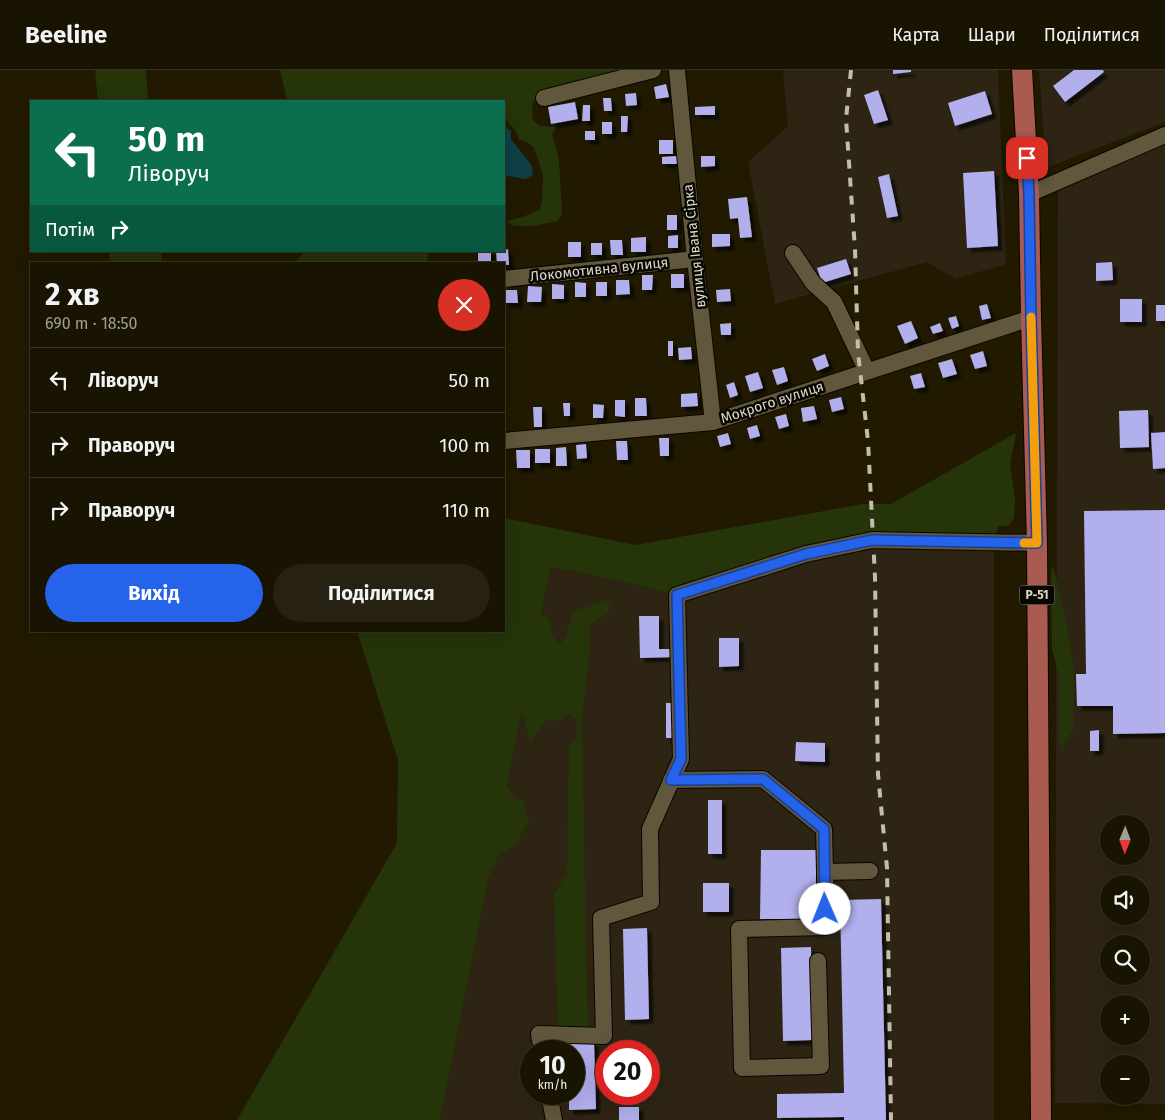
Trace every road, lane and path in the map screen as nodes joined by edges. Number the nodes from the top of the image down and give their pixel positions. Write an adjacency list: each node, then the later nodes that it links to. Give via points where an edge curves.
1 (653, 70): 4 (street)
2 (677, 70): 8 (street, вулиця Івана Сірка)
3 (1022, 70): 6 (main road, Р-51)
4 (544, 98)
5 (1165, 134): 6 (street)
6 (1029, 194): 10 (main road, Р-51)
7 (793, 253): 11 (street, via 813,283 834,302)
8 (695, 259): 9 (street, Локомотивна вулиця); 12 (street, вулиця Івана Сірка)
9 (505, 280)
10 (1031, 318): 11 (street, Мокрого вулиця); 14 (main road, Р-51)
11 (867, 371): 12 (street, Мокрого вулиця)
12 (713, 422): 13 (street, Мокрого вулиця)
13 (505, 441)
14 (1037, 543): 15 (street, via 872,540 806,554 677,595 681,759); 22 (main road, Р-51)
15 (671, 780): 17 (street, via 763,779 824,829); 19 (street, via 650,829 651,902 601,918 604,1036 538,1034)
16 (870, 871): 17 (street)
17 (825, 872): 18 (street, via 826,927 739,929 742,1068 820,1066)
18 (818, 961)
19 (539, 1040)
20 (551, 1105): 21 (street)
21 (554, 1120)
22 (1041, 1120)

